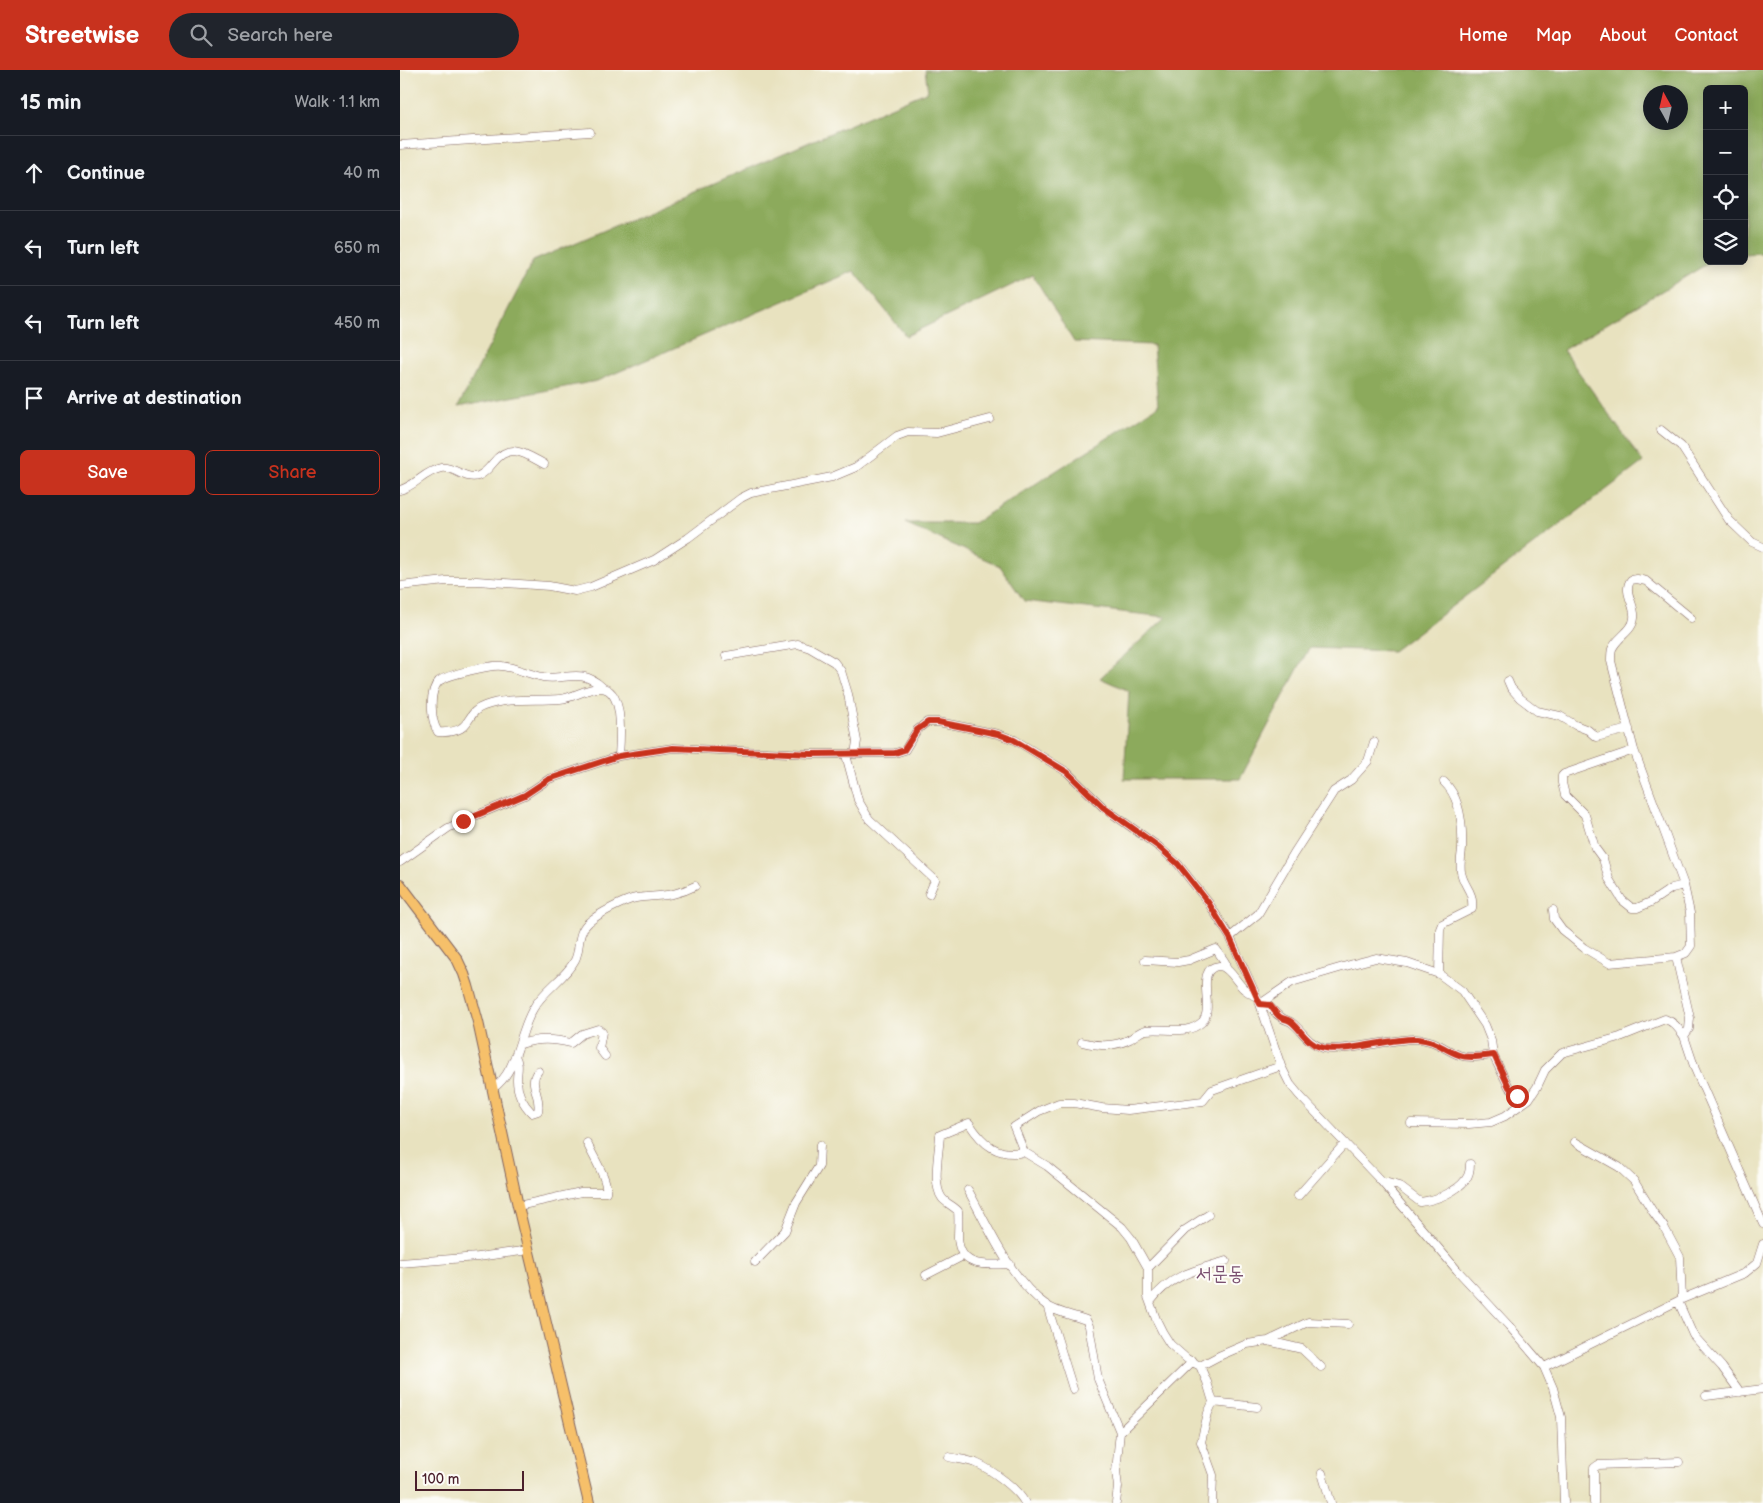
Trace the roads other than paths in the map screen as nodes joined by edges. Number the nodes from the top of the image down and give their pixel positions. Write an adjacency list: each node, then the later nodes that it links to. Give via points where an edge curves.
1 (590, 132): 2 (street)
2 (400, 144)
3 (990, 419): 8 (street, via 937,433 908,432 897,436 856,467 832,477 741,498 654,560 591,587 575,591 476,580)
4 (1661, 430): 7 (street, via 1681,446 1729,520)
5 (544, 464): 6 (street, via 512,450 496,459 479,476 469,477 444,468)
6 (400, 490)
7 (1763, 548)
8 (400, 586)
9 (1691, 618): 13 (street, via 1646,581 1631,580 1628,584 1634,617 1612,650 1610,661)
10 (726, 656): 16 (street, via 798,644 834,662 841,671 850,701 857,741)
11 (1508, 682): 13 (street, via 1537,711 1560,716 1596,737)
12 (602, 687): 12 (street, via 563,699 518,700 482,706 465,726 455,732 438,732 434,725 432,693 441,680 486,666 501,666 546,678 574,675); 18 (street, via 610,692 619,709)
13 (1629, 729): 15 (street)
14 (1374, 742): 26 (street, via 1368,761 1351,780 1334,791 1258,914)
15 (1634, 750): 22 (street); 22 (street, via 1564,774 1563,789 1570,801 1585,814 1609,879 1622,900 1632,908)
16 (855, 754): 17 (street); 26 (street, via 904,750 917,730 928,722 998,734 1014,740 1067,772 1103,807 1178,864 1208,902)
17 (846, 755): 18 (street, via 673,748); 24 (street, via 858,800 869,819 934,880)
18 (619, 756): 20 (street, via 549,779 525,795 448,828)
19 (1444, 782): 30 (street, via 1456,800 1462,829 1460,871 1473,900 1472,909 1442,924)
20 (400, 862)
21 (400, 884): 40 (main road, via 464,974)
22 (1684, 885): 27 (street, via 1692,946)
23 (695, 886): 34 (street, via 678,894 622,902 588,922 578,942 576,959 533,1008)
24 (929, 894)
25 (1553, 910): 27 (street, via 1554,919 1562,930 1609,963)
26 (1230, 938): 31 (street)
27 (1676, 957): 32 (street, via 1690,1018 1689,1029)
28 (1145, 960): 29 (street, via 1178,962 1216,949)
29 (1226, 967): 31 (street); 33 (street, via 1210,970 1206,976 1208,1006 1206,1016 1199,1024 1182,1030 1145,1030 1126,1041 1106,1045)
30 (1439, 974): 31 (street, via 1407,963 1376,958 1292,982); 35 (street, via 1462,991 1485,1025)
31 (1258, 1000): 35 (street, via 1270,1005 1314,1044 1326,1049 1415,1039 1434,1041 1460,1056); 38 (street)
32 (1684, 1036): 41 (street, via 1677,1026 1664,1019 1620,1037 1562,1054 1545,1070); 54 (street, via 1694,1069)
33 (1082, 1042)
34 (521, 1044): 36 (street); 37 (street, via 534,1040 571,1043 582,1034 598,1029 602,1032 599,1048)
35 (1494, 1055): 41 (street, via 1509,1087 1517,1096)
36 (515, 1056): 39 (street, via 518,1090 532,1113 538,1111 540,1103 533,1081); 40 (street, via 505,1077)
37 (605, 1056)
38 (1281, 1066): 43 (street, via 1299,1095); 47 (street, via 1212,1090 1203,1101 1128,1110 1059,1103 1014,1127)
39 (538, 1071)
40 (492, 1089): 52 (main road)
41 (1529, 1099): 42 (street, via 1491,1122)
42 (1411, 1123)
43 (1345, 1142): 49 (street); 51 (street)
44 (1575, 1142): 64 (street, via 1619,1167 1634,1181 1680,1257)
45 (586, 1143): 52 (street, via 602,1174 606,1192 581,1192)
46 (820, 1145): 59 (street, via 820,1166 796,1202 784,1231)
47 (1024, 1152): 57 (street, via 999,1152 977,1136 969,1123 940,1135 938,1192 944,1201 958,1210 959,1247); 62 (street, via 1047,1166 1122,1227)
48 (1470, 1164): 49 (street, via 1467,1179 1458,1187 1426,1201 1420,1202 1398,1186)
49 (1381, 1180): 72 (street)
50 (968, 1190): 61 (street)
51 (1298, 1196)
52 (518, 1206): 56 (main road)
53 (1208, 1215): 62 (street, via 1185,1230)
54 (1763, 1224)
55 (1763, 1244): 64 (street, via 1757,1263 1745,1273)
56 (529, 1250): 60 (street); 83 (main road)
57 (964, 1256): 61 (street, via 973,1263 986,1266); 63 (street)
58 (1226, 1261): 65 (street, via 1174,1279)
59 (755, 1262)
60 (400, 1264)
61 (1010, 1264): 66 (street, via 1019,1278)
62 (1148, 1268): 65 (street)
63 (926, 1275)
64 (1680, 1300): 72 (street); 75 (street, via 1693,1335)
65 (1150, 1302): 69 (street, via 1170,1344)
66 (1047, 1306): 73 (street); 79 (street, via 1086,1320 1098,1379)
67 (1348, 1324): 68 (street, via 1308,1322)
68 (1268, 1341): 70 (street, via 1247,1344); 71 (street, via 1302,1349)
69 (1193, 1361): 70 (street); 79 (street)
70 (1200, 1366): 77 (street)
71 (1321, 1367)
72 (1544, 1367): 88 (street, via 1561,1417)
73 (1073, 1389)
74 (1763, 1389): 75 (street)
75 (1740, 1392): 76 (street)
76 (1706, 1396)
77 (1213, 1402): 78 (street); 86 (street, via 1201,1442 1213,1475)
78 (1257, 1406)
79 (1120, 1432): 85 (street)
80 (949, 1457): 84 (street, via 976,1463 1002,1479)
81 (1678, 1462): 89 (street, via 1598,1465 1594,1468)
82 (1322, 1473): 87 (street)
83 (589, 1503)
84 (1025, 1503)
85 (1116, 1503)
86 (1212, 1503)
87 (1331, 1503)
88 (1564, 1503)
89 (1594, 1503)

